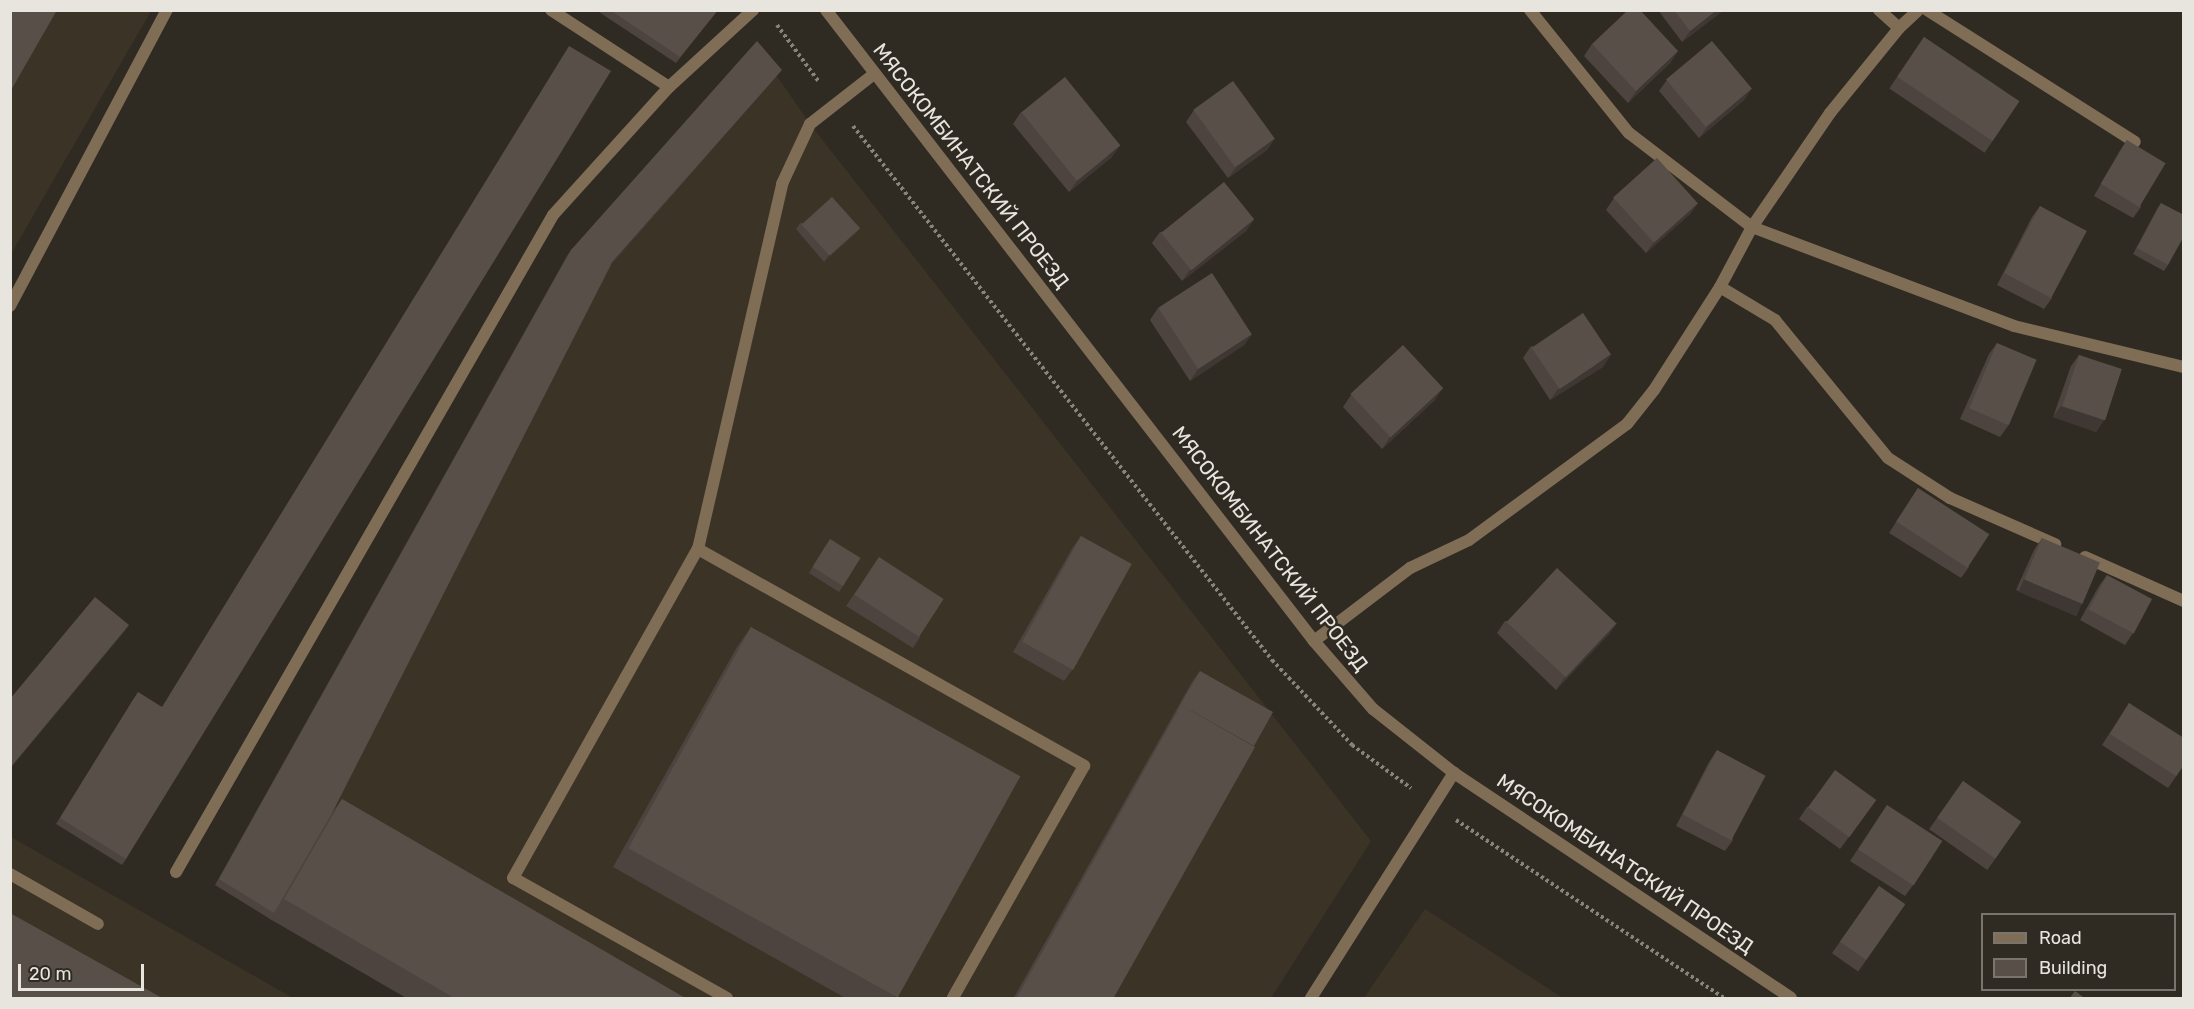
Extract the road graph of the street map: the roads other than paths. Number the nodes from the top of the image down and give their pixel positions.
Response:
1 (167, 10) edge
2 (551, 10) edge
3 (753, 10) edge
4 (826, 10) edge
5 (1530, 10) edge
6 (1879, 10) edge
7 (1918, 10) edge
8 (1927, 10) edge
9 (1899, 28) junction
10 (874, 74) junction
11 (669, 87) junction
12 (2135, 142) edge
13 (1752, 227) junction
14 (1720, 287) junction
15 (10, 306) edge
16 (2184, 367) edge
17 (698, 549) junction
18 (2184, 601) edge
19 (1314, 641) junction
20 (1454, 773) junction
21 (176, 872) dead end
22 (10, 874) edge
23 (98, 924) dead end
24 (1788, 998) edge
25 (727, 999) edge
26 (953, 999) edge
27 (1311, 999) edge

1 - 15 street
2 - 11 street
3 - 11 street
4 - 10 street, МЯСОКОМБИНАТСКИЙ ПРОЕЗД
5 - 13 street
6 - 9 street
7 - 9 street
8 - 12 street
9 - 13 street
10 - 17 street
10 - 19 street, МЯСОКОМБИНАТСКИЙ ПРОЕЗД
11 - 21 street
13 - 14 street
13 - 16 street
14 - 18 street
14 - 19 street
17 - 25 street
17 - 26 street
19 - 20 street, МЯСОКОМБИНАТСКИЙ ПРОЕЗД
20 - 24 street, МЯСОКОМБИНАТСКИЙ ПРОЕЗД
20 - 27 street
22 - 23 street

